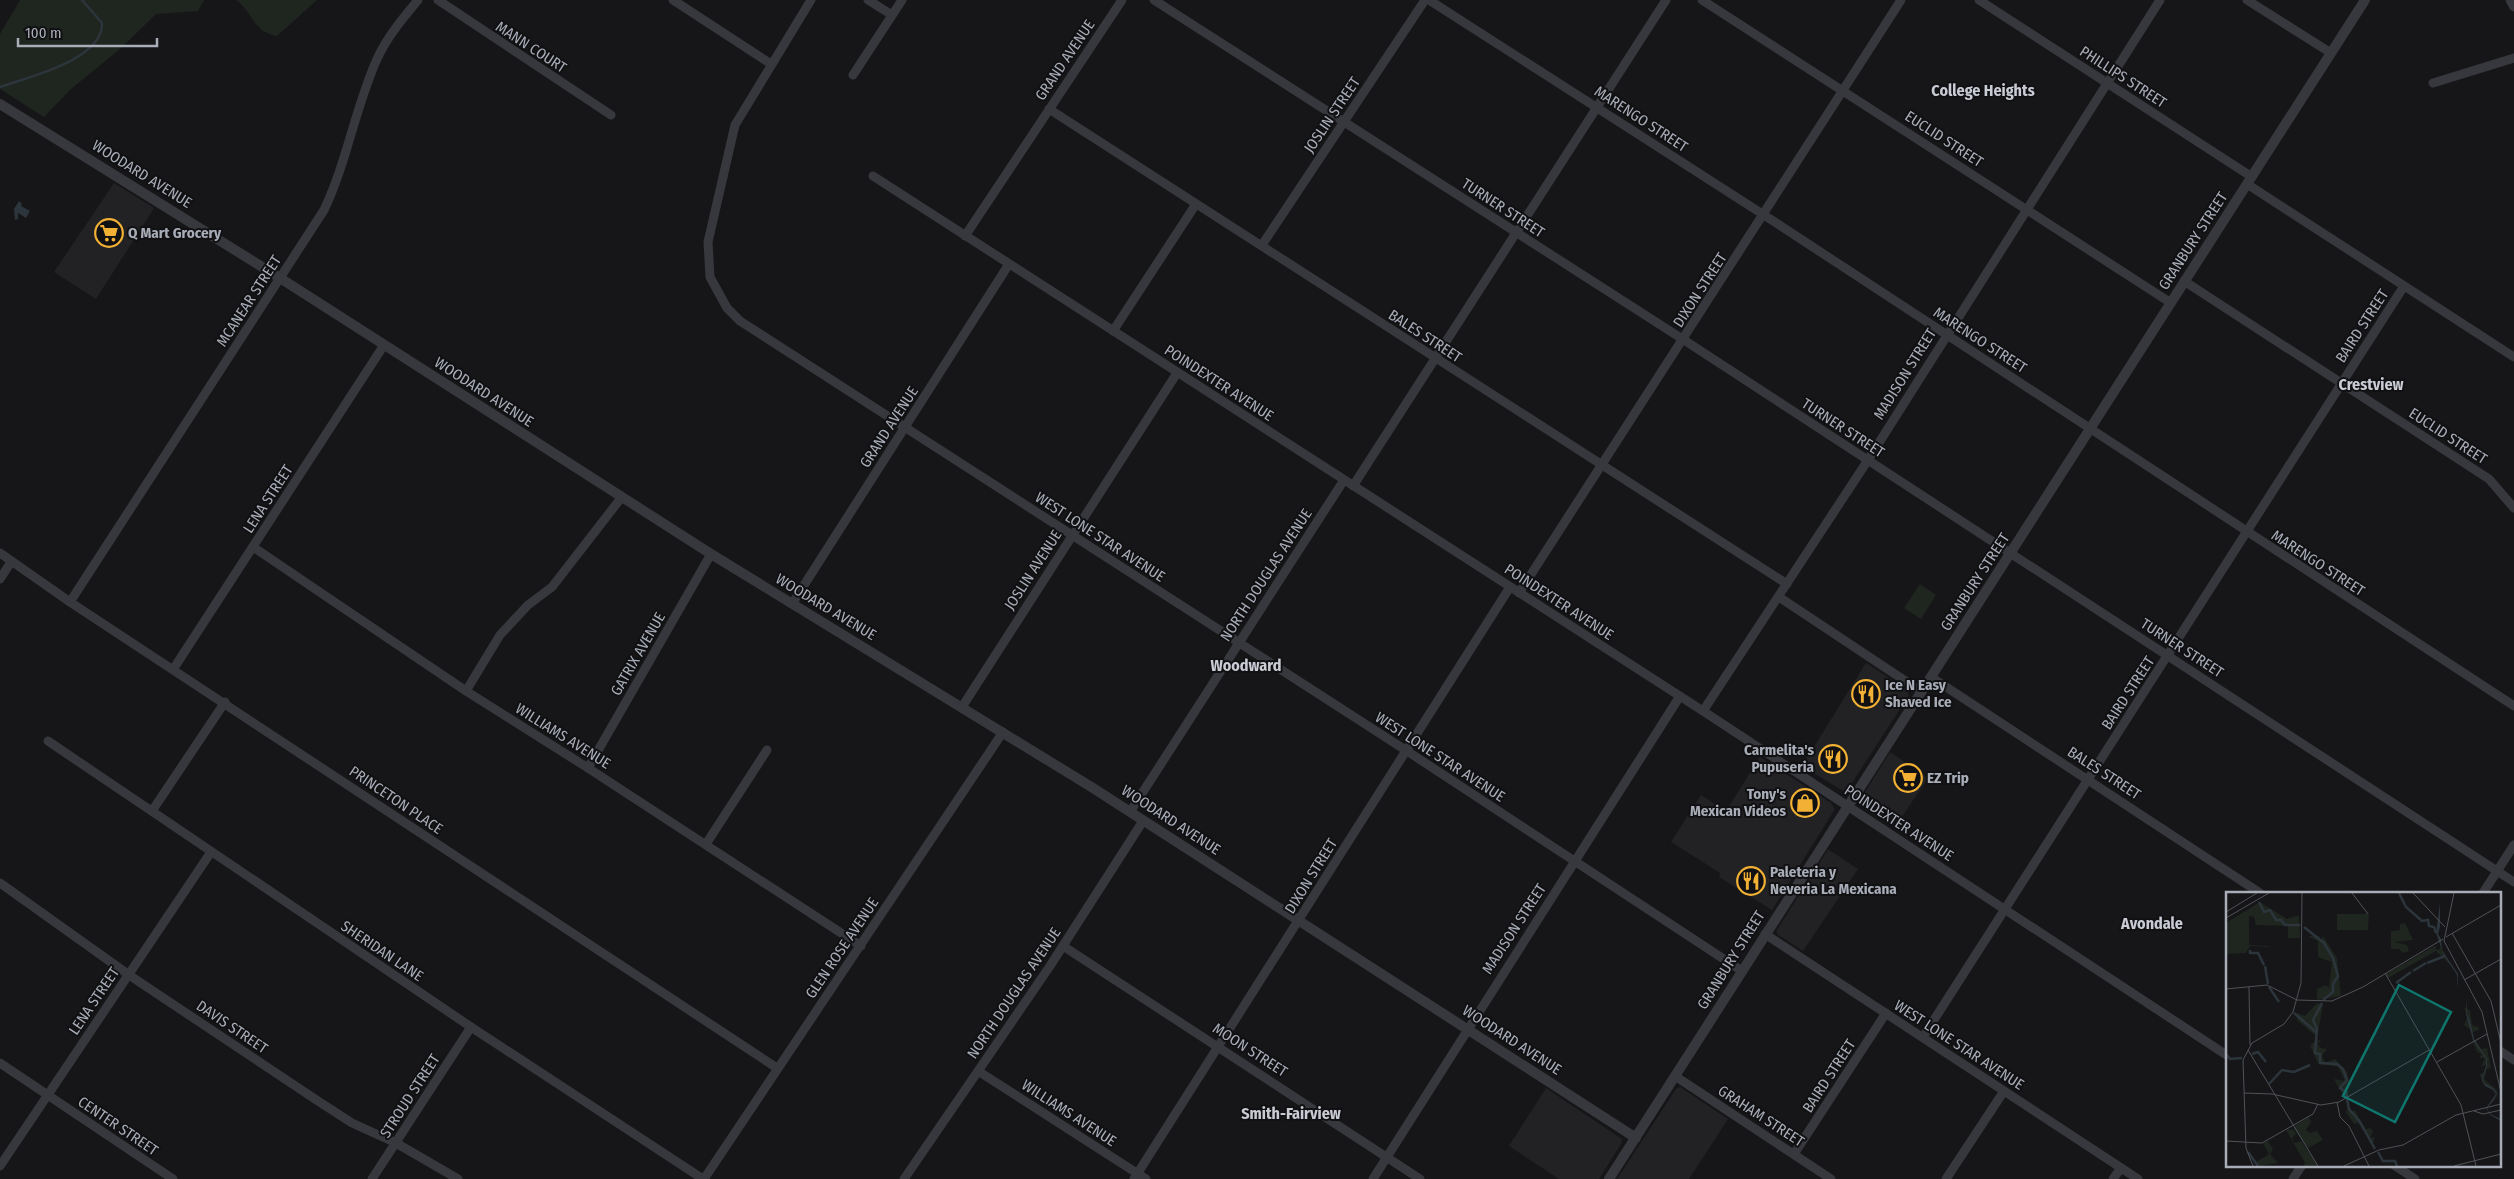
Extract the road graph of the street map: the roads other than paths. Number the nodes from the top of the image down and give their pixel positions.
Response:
1 (418, 0) edge
2 (438, 0) edge
3 (672, 0) edge
4 (811, 0) edge
5 (868, 0) edge
6 (902, 0) edge
7 (1122, 0) edge
8 (1154, 0) edge
9 (1425, 0) edge
10 (1429, 0) edge
11 (1666, 0) edge
12 (1702, 0) edge
13 (1901, 0) edge
14 (1979, 0) edge
15 (2160, 0) edge
16 (2248, 0) edge
17 (2365, 0) edge
18 (2510, 0) edge
19 (2514, 7) edge
20 (892, 15) junction
21 (2331, 53) junction
22 (2514, 58) edge
23 (771, 64) junction
24 (853, 74) dead end
25 (2433, 82) dead end
26 (2107, 84) junction
27 (1844, 91) junction
28 (0, 104) edge
29 (1597, 108) junction
30 (1049, 109) junction
31 (611, 115) dead end
32 (1344, 122) junction
33 (873, 176) dead end
34 (2250, 181) junction
35 (1196, 204) junction
36 (2027, 209) junction
37 (1764, 215) junction
38 (1517, 234) junction
39 (965, 236) junction
40 (1262, 245) junction
41 (1009, 264) junction
42 (280, 278) junction
43 (2184, 281) junction
44 (2404, 286) junction
45 (2171, 303) junction
46 (1112, 331) junction
47 (1946, 335) junction
48 (1684, 340) junction
49 (384, 345) junction
50 (2514, 357) edge
51 (1435, 359) junction
52 (1177, 373) junction
53 (2342, 384) junction
54 (904, 428) junction
55 (2090, 429) junction
56 (1868, 460) junction
57 (1604, 464) junction
58 (1344, 480) junction
59 (1353, 486) junction
60 (621, 498) junction
61 (2514, 508) edge
62 (2247, 533) junction
63 (1072, 535) junction
64 (253, 547) junction
65 (2011, 552) junction
66 (0, 553) edge
67 (711, 554) junction
68 (11, 562) junction
69 (0, 579) edge
70 (1787, 584) junction
71 (1510, 587) junction
72 (1520, 593) junction
73 (1779, 597) junction
74 (70, 602) junction
75 (792, 604) junction
76 (1239, 643) junction
77 (2168, 656) junction
78 (174, 668) junction
79 (1931, 677) junction
80 (466, 691) junction
81 (1922, 692) junction
82 (1680, 696) junction
83 (225, 702) junction
84 (2514, 706) edge
85 (962, 707) junction
86 (1704, 711) junction
87 (1003, 732) junction
88 (48, 741) dead end
89 (767, 750) dead end
90 (1407, 751) junction
91 (588, 768) junction
92 (2089, 780) junction
93 (1847, 806) junction
94 (152, 811) junction
95 (1130, 812) junction
96 (1143, 820) junction
97 (706, 844) junction
98 (2514, 845) edge
99 (211, 852) junction
100 (1574, 861) junction
101 (2497, 871) junction
102 (2514, 882) edge
103 (0, 883) edge
104 (2258, 892) edge
105 (2484, 892) edge
106 (2005, 910) junction
107 (1299, 921) junction
108 (1765, 934) junction
109 (861, 946) junction
110 (1062, 946) junction
111 (1742, 971) junction
112 (129, 975) junction
113 (1886, 1014) junction
114 (471, 1027) junction
115 (1467, 1029) junction
116 (1923, 1037) junction
117 (1218, 1046) junction
118 (2502, 1052) edge
119 (2226, 1055) edge
120 (2514, 1060) edge
121 (0, 1063) edge
122 (777, 1068) junction
123 (978, 1071) junction
124 (1675, 1076) junction
125 (2004, 1091) junction
126 (48, 1095) junction
127 (1636, 1138) junction
128 (396, 1143) junction
129 (1794, 1154) junction
130 (1388, 1158) junction
131 (0, 1166) edge
132 (2301, 1166) edge
133 (2396, 1166) edge
134 (2121, 1168) junction
135 (1135, 1176) edge
136 (173, 1179) edge
137 (372, 1179) edge
138 (458, 1179) edge
139 (704, 1179) edge
140 (904, 1179) edge
141 (1146, 1179) edge
142 (1374, 1179) edge
143 (1420, 1179) edge
144 (1609, 1179) edge
145 (1831, 1179) edge
146 (1946, 1179) edge
147 (2113, 1179) edge
148 (2138, 1179) edge
149 (2294, 1179) edge
150 (2415, 1179) edge

1 - 42 street, MCANEAR STREET
2 - 31 street, MANN COURT
3 - 23 street
4 - 23 street, WEST LONE STAR AVENUE
5 - 20 street
6 - 20 street
7 - 30 street, GRAND AVENUE
8 - 32 street, TURNER STREET
9 - 32 street, JOSLIN STREET
10 - 29 street, MARENGO STREET
11 - 29 street
12 - 27 street, EUCLID STREET
13 - 27 street, DIXON STREET
14 - 26 street, PHILLIPS STREET
15 - 26 street, MADISON STREET
16 - 21 street
17 - 21 street, GRANBURY STREET
18 - 19 street
20 - 24 street
21 - 34 street, GRANBURY STREET
22 - 25 street
23 - 54 street, WEST LONE STAR AVENUE
26 - 34 street, PHILLIPS STREET
26 - 36 street, MADISON STREET
27 - 36 street, EUCLID STREET
27 - 37 street, DIXON STREET
28 - 42 street, WOODARD AVENUE
29 - 37 street, MARENGO STREET
29 - 38 street
30 - 35 street, BALES STREET
30 - 39 street, GRAND AVENUE
32 - 38 street, TURNER STREET
32 - 40 street, JOSLIN STREET
33 - 39 street, POINDEXTER AVENUE
34 - 43 street, GRANBURY STREET
34 - 44 street, PHILLIPS STREET
35 - 40 street, BALES STREET
35 - 46 street
36 - 45 street, EUCLID STREET
36 - 47 street, MADISON STREET
37 - 47 street, MARENGO STREET
37 - 48 street, DIXON STREET
38 - 48 street, TURNER STREET
38 - 51 street
39 - 41 street, POINDEXTER AVENUE
40 - 51 street, BALES STREET
41 - 46 street, POINDEXTER AVENUE
41 - 54 street, GRAND AVENUE
42 - 49 street, WOODARD AVENUE
42 - 74 street, MCANEAR STREET
43 - 45 street, GRANBURY STREET
43 - 53 street, EUCLID STREET
44 - 50 street, PHILLIPS STREET
44 - 53 street, BAIRD STREET
45 - 55 street, GRANBURY STREET
46 - 52 street, POINDEXTER AVENUE
47 - 55 street, MARENGO STREET
47 - 56 street, MADISON STREET
48 - 56 street, TURNER STREET
48 - 57 street, DIXON STREET
49 - 60 street, WOODARD AVENUE
49 - 64 street, LENA STREET
51 - 57 street, BALES STREET
51 - 59 street
52 - 58 street, POINDEXTER AVENUE
52 - 63 street, JOSLIN AVENUE
53 - 61 street, EUCLID STREET
53 - 62 street, BAIRD STREET
54 - 63 street, WEST LONE STAR AVENUE
54 - 75 street, GRAND AVENUE
55 - 62 street, MARENGO STREET
55 - 65 street, GRANBURY STREET
56 - 65 street, TURNER STREET
56 - 70 street, MADISON STREET
57 - 70 street, BALES STREET
57 - 72 street, DIXON STREET
58 - 59 street, POINDEXTER AVENUE
58 - 76 street, NORTH DOUGLAS AVENUE
59 - 71 street, POINDEXTER AVENUE
60 - 67 street, WOODARD AVENUE
60 - 80 street
62 - 77 street, BAIRD STREET
62 - 84 street, MARENGO STREET
63 - 76 street, WEST LONE STAR AVENUE
63 - 85 street, JOSLIN AVENUE
64 - 78 street, LENA STREET
64 - 80 street, WILLIAMS AVENUE
65 - 77 street, TURNER STREET
65 - 79 street, GRANBURY STREET
66 - 68 street, PRINCETON PLACE
67 - 75 street, WOODARD AVENUE
67 - 91 street, GATRIX AVENUE
68 - 69 street
68 - 74 street, PRINCETON PLACE
70 - 73 street, MADISON STREET
71 - 72 street, POINDEXTER AVENUE
71 - 90 street, DIXON STREET
72 - 82 street, POINDEXTER AVENUE
73 - 81 street
73 - 86 street, MADISON STREET
74 - 78 street, PRINCETON PLACE
75 - 85 street, WOODARD AVENUE
76 - 90 street, WEST LONE STAR AVENUE
76 - 95 street, NORTH DOUGLAS AVENUE
77 - 92 street, BAIRD STREET
77 - 101 street, TURNER STREET
78 - 83 street, PRINCETON PLACE
79 - 81 street, GRANBURY STREET
79 - 92 street, BALES STREET
80 - 91 street, WILLIAMS AVENUE
81 - 93 street, GRANBURY STREET
82 - 86 street, POINDEXTER AVENUE
82 - 100 street, MADISON STREET
83 - 94 street
83 - 122 street, PRINCETON PLACE
85 - 87 street, WOODARD AVENUE
86 - 93 street, POINDEXTER AVENUE
87 - 95 street, WOODARD AVENUE
87 - 109 street, GLEN ROSE AVENUE
88 - 94 street, SHERIDAN LANE
89 - 97 street
90 - 100 street, WEST LONE STAR AVENUE
90 - 107 street, DIXON STREET
91 - 97 street, WILLIAMS AVENUE
92 - 104 street, BALES STREET
92 - 106 street, BAIRD STREET
93 - 106 street, POINDEXTER AVENUE
93 - 108 street, GRANBURY STREET
94 - 99 street, SHERIDAN LANE
95 - 96 street, WOODARD AVENUE
96 - 107 street, WOODARD AVENUE
96 - 110 street, NORTH DOUGLAS AVENUE
97 - 109 street, WILLIAMS AVENUE
98 - 101 street
99 - 112 street, LENA STREET
99 - 114 street, SHERIDAN LANE
100 - 111 street, WEST LONE STAR AVENUE
100 - 115 street, MADISON STREET
101 - 102 street, TURNER STREET
101 - 105 street
103 - 112 street, DAVIS STREET
106 - 116 street, BAIRD STREET
106 - 119 street, POINDEXTER AVENUE
107 - 115 street, WOODARD AVENUE
107 - 117 street, DIXON STREET
108 - 111 street, GRANBURY STREET
108 - 113 street, WEST LONE STAR AVENUE
109 - 122 street, GLEN ROSE AVENUE
110 - 117 street, MOON STREET
110 - 123 street, NORTH DOUGLAS AVENUE
111 - 124 street, GRANBURY STREET
112 - 126 street, LENA STREET
112 - 128 street, DAVIS STREET
113 - 116 street, WEST LONE STAR AVENUE
113 - 129 street, BAIRD STREET
114 - 128 street, STROUD STREET
114 - 139 street, SHERIDAN LANE
115 - 127 street, WOODARD AVENUE
115 - 130 street, MADISON STREET
116 - 125 street, WEST LONE STAR AVENUE
117 - 130 street, MOON STREET
117 - 135 street, DIXON STREET
118 - 120 street
121 - 126 street, CENTER STREET
122 - 139 street, GLEN ROSE AVENUE
123 - 135 street, WILLIAMS AVENUE
123 - 140 street, NORTH DOUGLAS AVENUE
124 - 127 street, GRANBURY STREET
124 - 129 street, GRAHAM STREET
125 - 134 street, WEST LONE STAR AVENUE
125 - 146 street
126 - 131 street, LENA STREET
126 - 136 street, CENTER STREET
127 - 144 street, GRANBURY STREET
128 - 137 street, STROUD STREET
128 - 138 street, DAVIS STREET
129 - 145 street, GRAHAM STREET
130 - 142 street, MADISON STREET
130 - 143 street, MOON STREET
132 - 149 street
133 - 150 street
134 - 147 street
134 - 148 street, WEST LONE STAR AVENUE
135 - 141 street, WILLIAMS AVENUE

